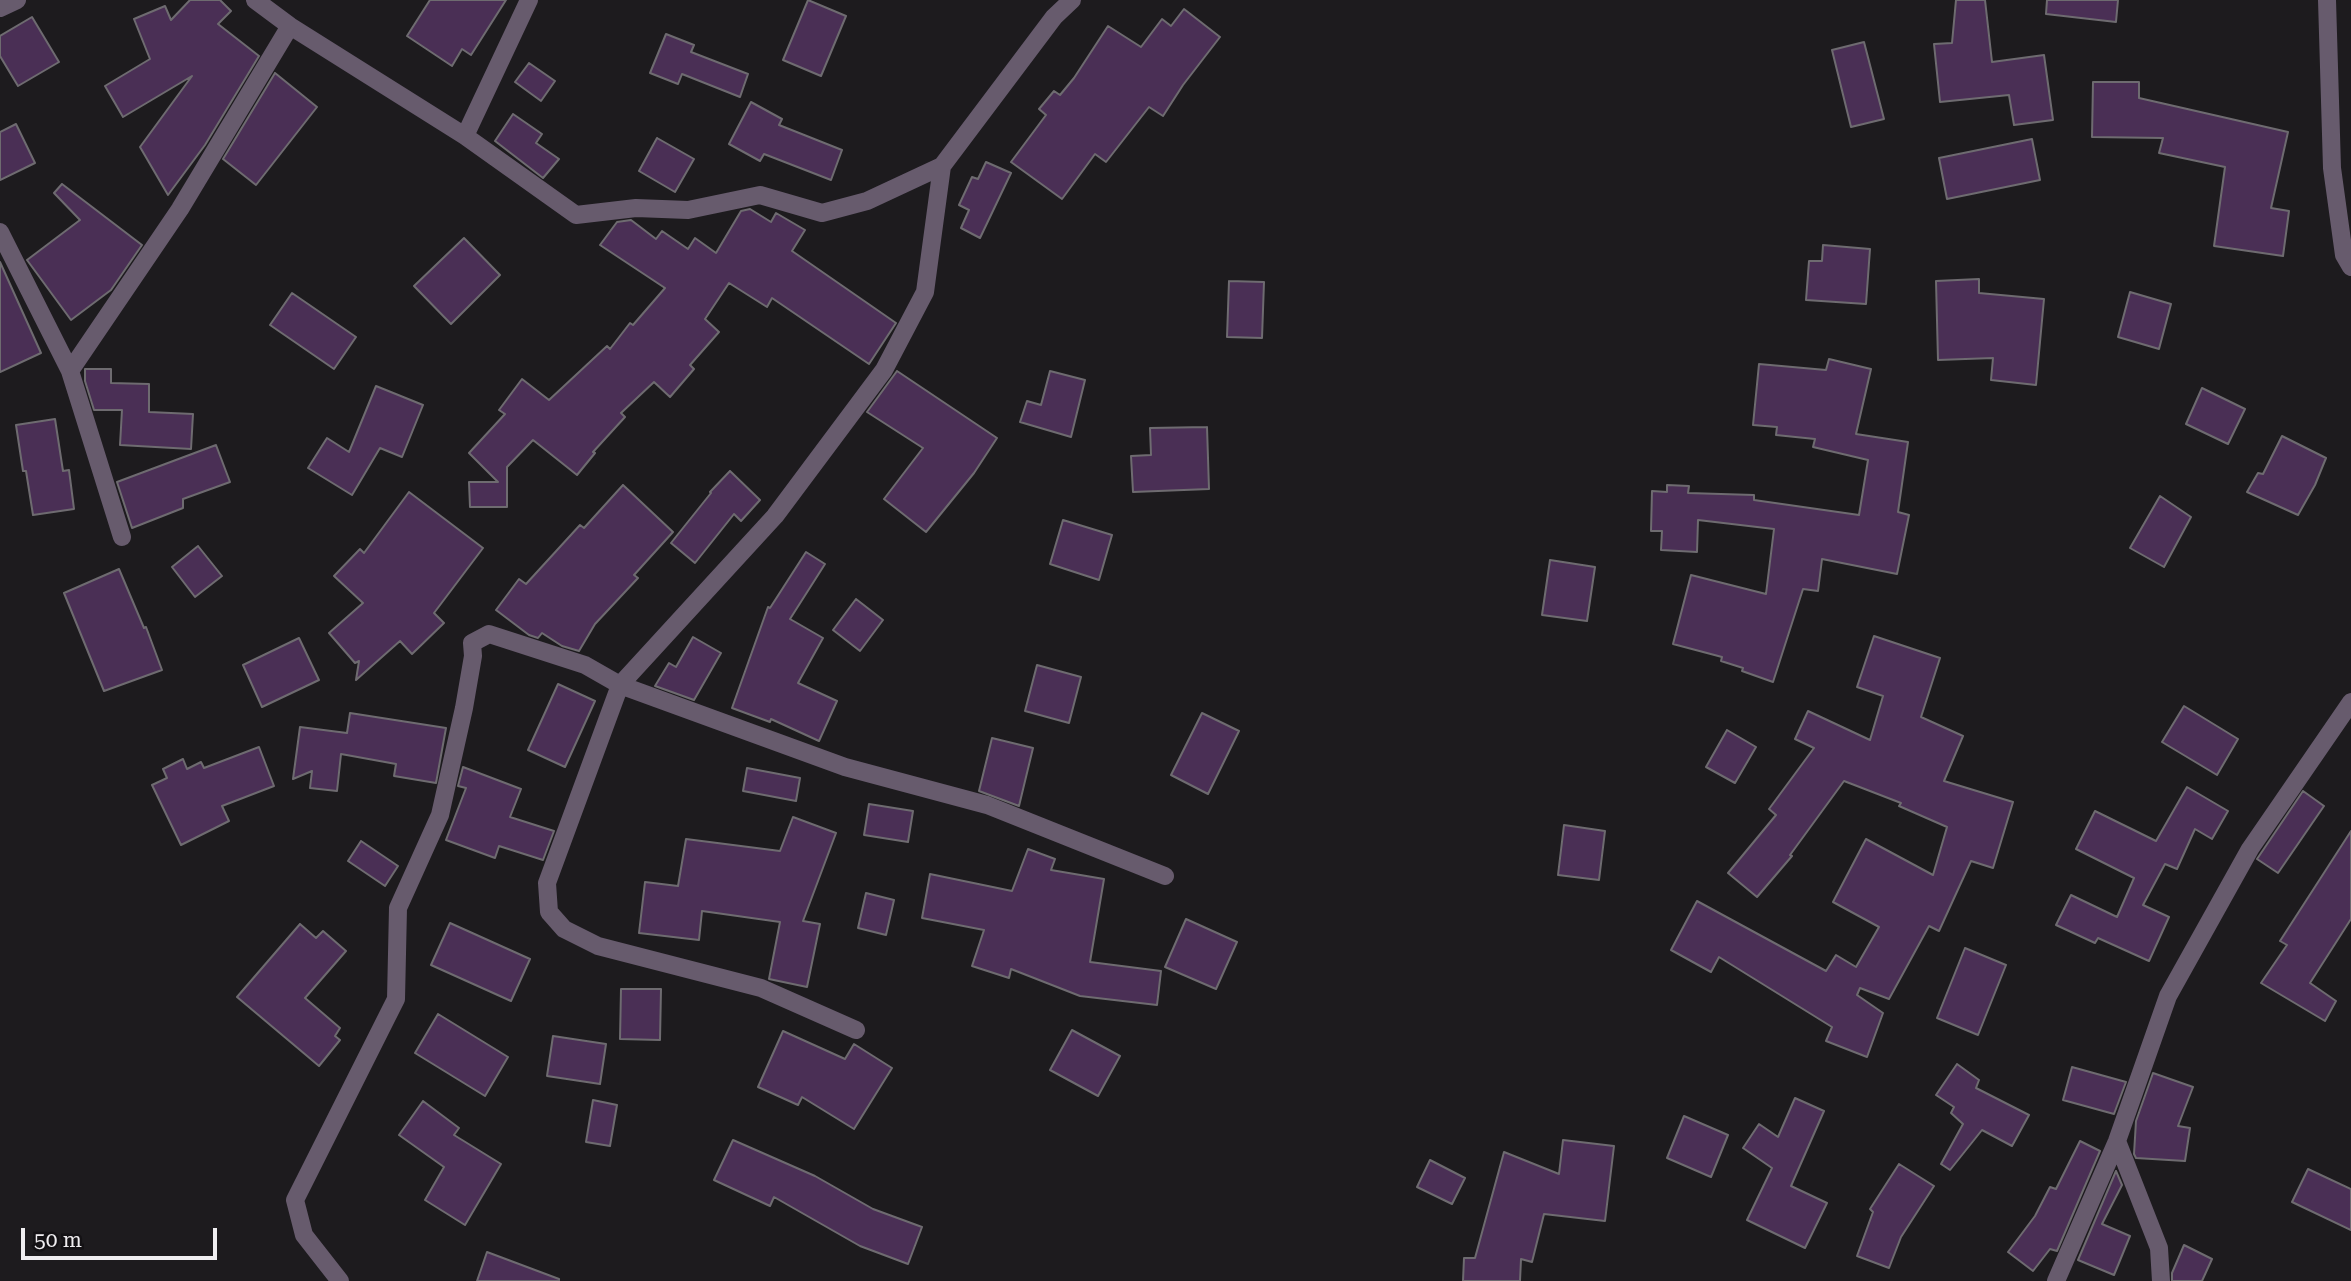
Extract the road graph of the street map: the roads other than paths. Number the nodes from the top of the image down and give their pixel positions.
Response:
1 (17, 0) edge
2 (255, 0) edge
3 (529, 0) edge
4 (1072, 0) edge
5 (2328, 0) edge
6 (0, 8) edge
7 (290, 26) junction
8 (465, 136) junction
9 (942, 166) junction
10 (0, 232) edge
11 (2351, 267) edge
12 (69, 371) junction
13 (122, 537) dead end
14 (620, 685) junction
15 (2351, 702) edge
16 (1165, 876) dead end
17 (856, 1030) dead end
18 (2117, 1141) junction
19 (340, 1281) edge
20 (2056, 1281) edge
21 (2161, 1281) edge

1 - 6 street
2 - 7 street
3 - 8 street
4 - 9 street
5 - 11 street
7 - 8 street
7 - 12 street
8 - 9 street
9 - 14 street
10 - 12 street
12 - 13 street
14 - 16 street
14 - 17 street
14 - 19 street
15 - 18 street
18 - 20 street
18 - 21 street

